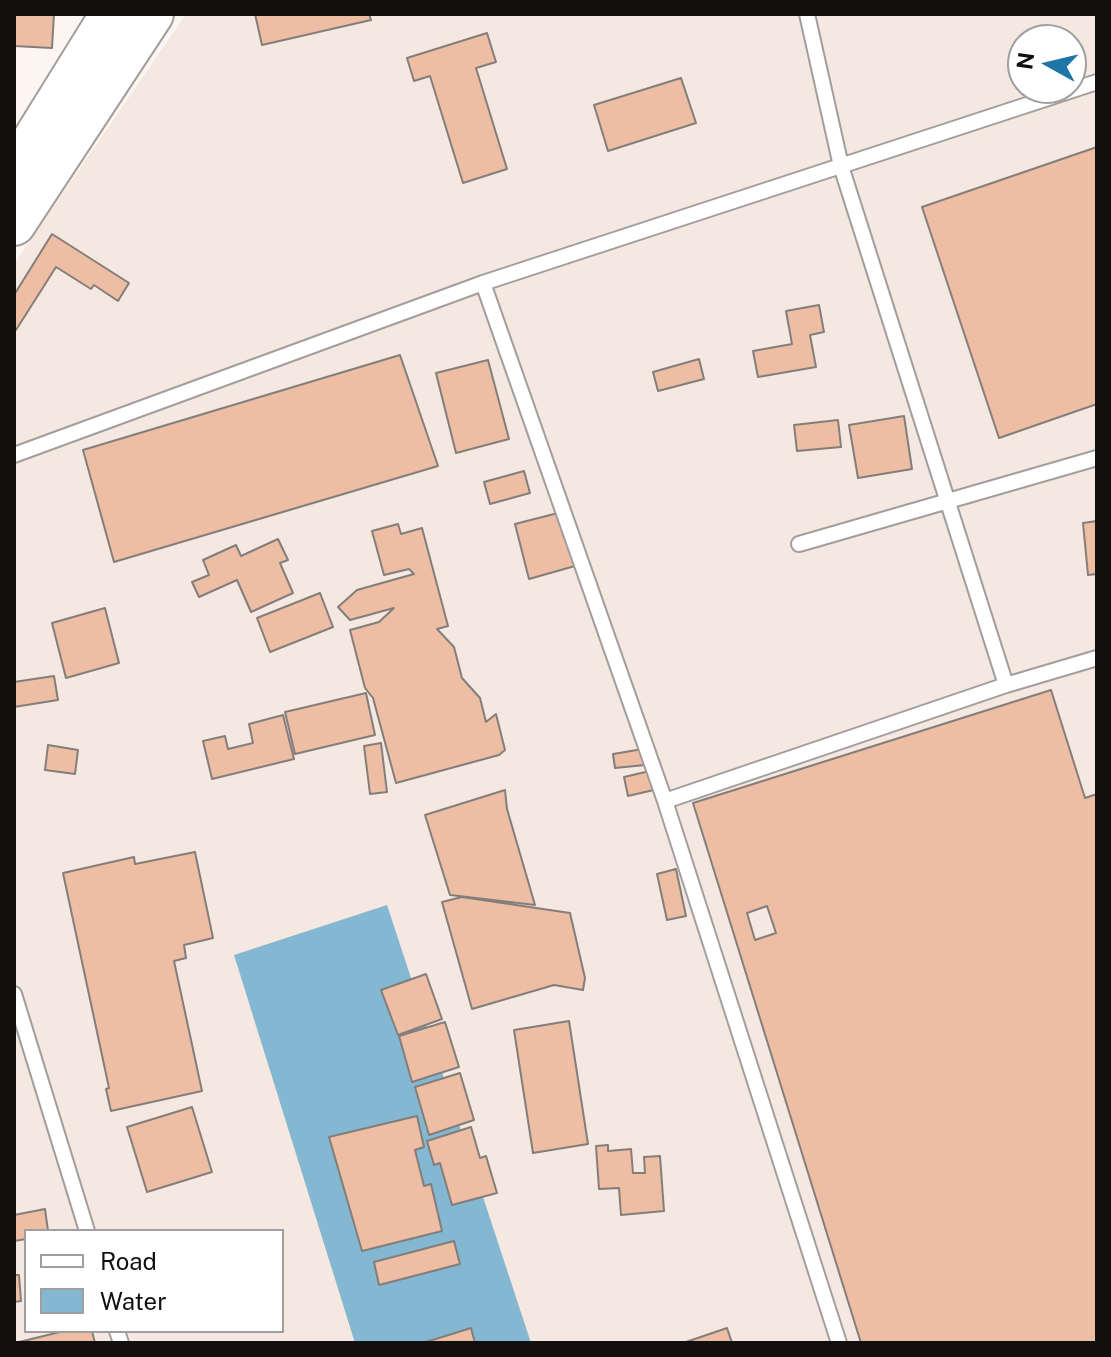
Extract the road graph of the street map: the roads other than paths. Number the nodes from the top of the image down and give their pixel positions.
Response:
1 (112, 14) edge
2 (152, 14) edge
3 (807, 14) edge
4 (1097, 82) edge
5 (841, 166) junction
6 (14, 172) edge
7 (14, 224) edge
8 (483, 283) junction
9 (14, 455) edge
10 (1097, 458) edge
11 (948, 501) junction
12 (799, 544) dead end
13 (1097, 658) edge
14 (1006, 685) junction
15 (665, 801) junction
16 (14, 994) edge
17 (86, 1229) edge
18 (839, 1343) edge

1 - 6 main road
2 - 7 main road
3 - 5 lane
4 - 5 lane
5 - 8 lane
5 - 11 lane
8 - 9 lane
8 - 15 lane
10 - 11 lane
11 - 12 lane
11 - 14 lane
13 - 14 lane
14 - 15 lane
15 - 18 lane
16 - 17 lane

